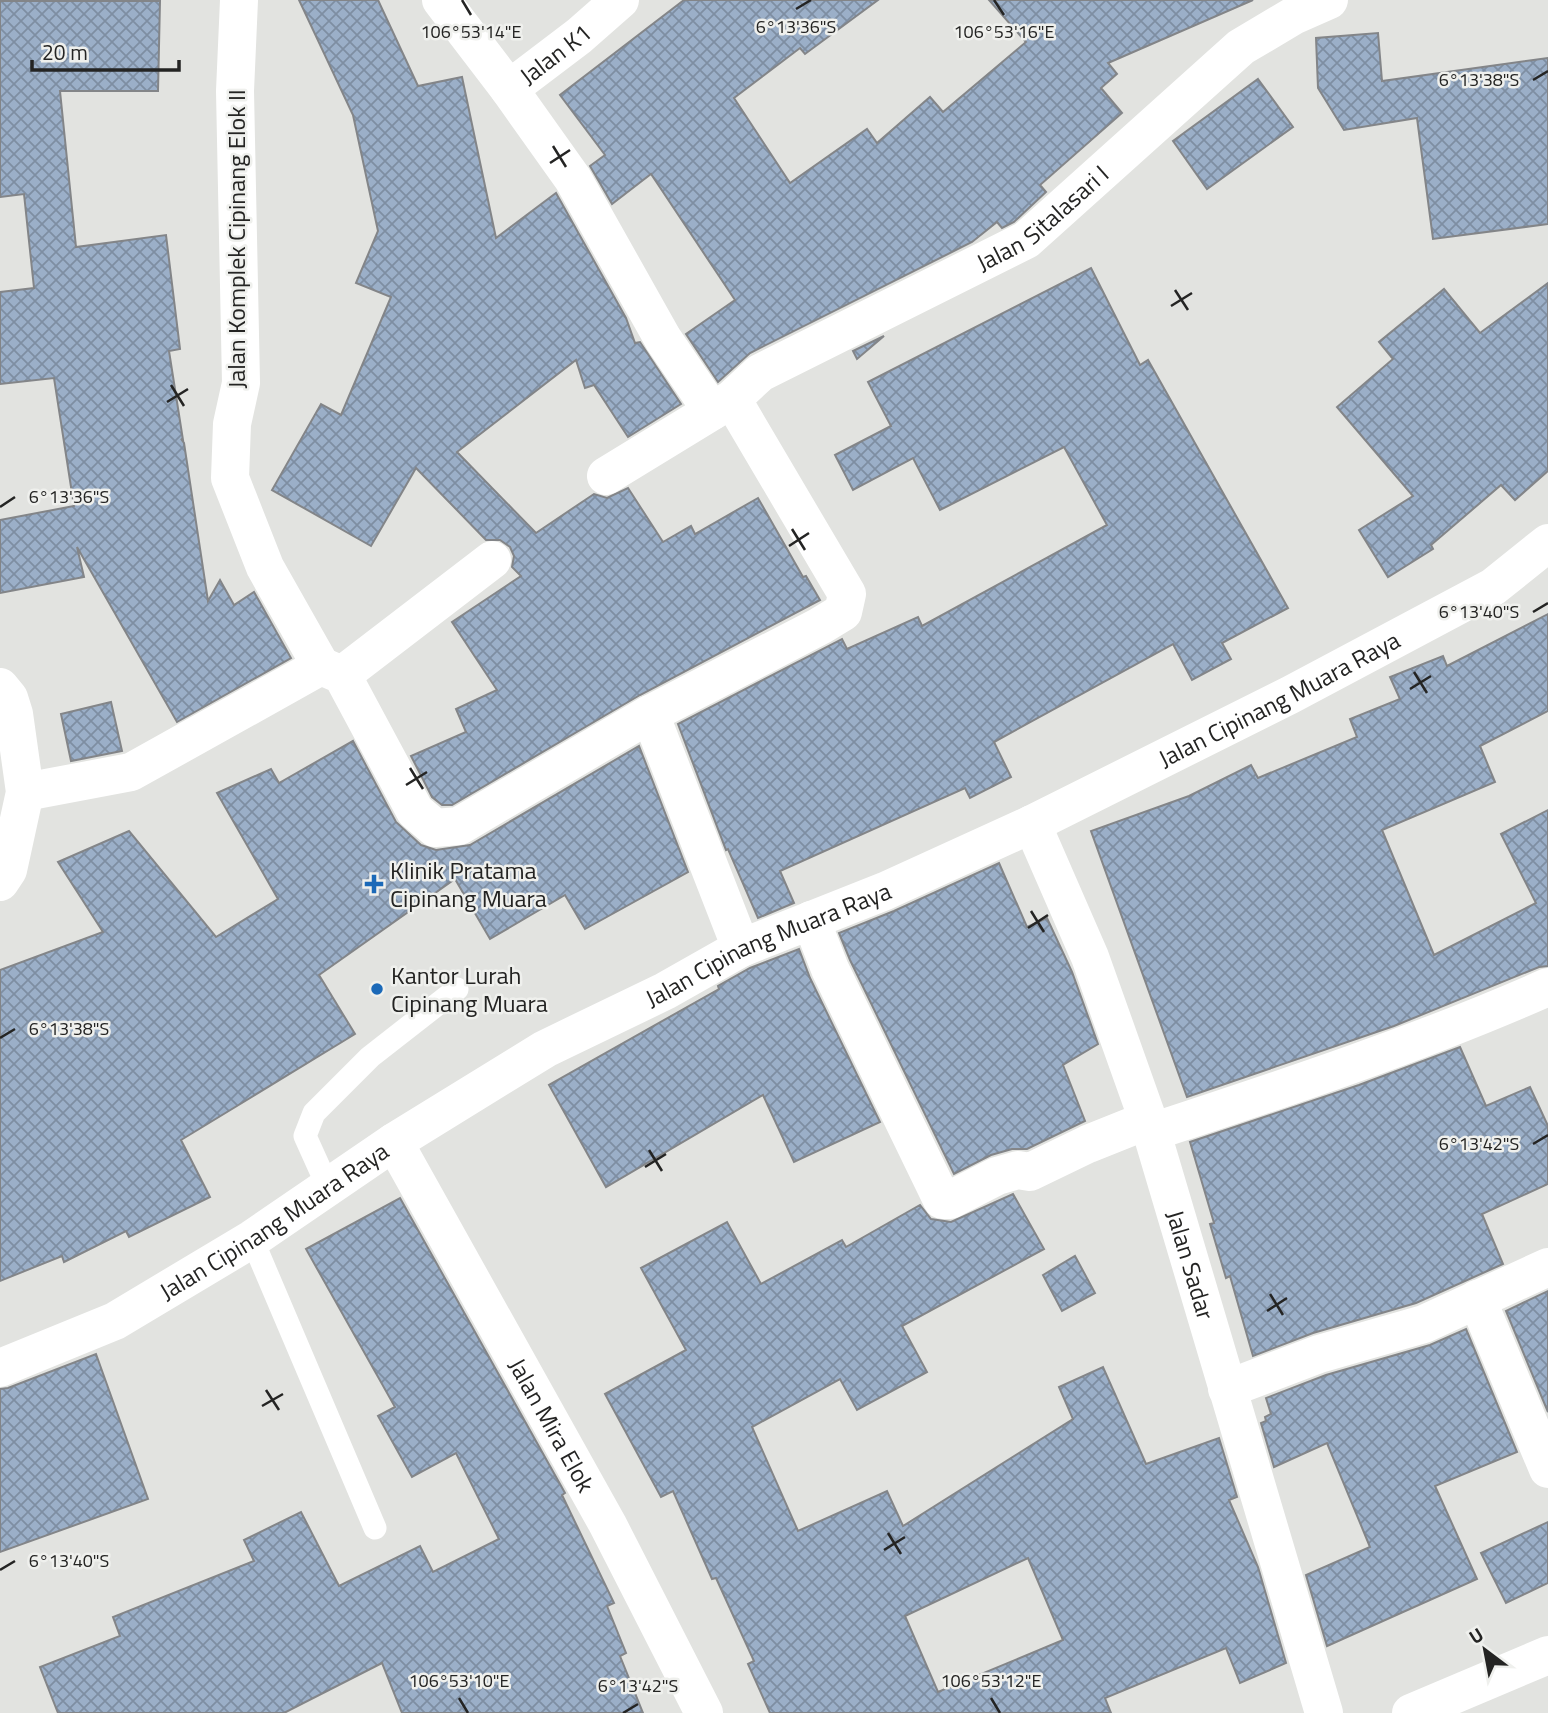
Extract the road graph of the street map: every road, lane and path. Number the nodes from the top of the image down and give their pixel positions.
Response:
1 (239, 0) edge
2 (441, 0) edge
3 (620, 0) edge
4 (1329, 0) edge
5 (509, 89) junction
6 (722, 405) junction
7 (606, 476) dead end
8 (1548, 543) edge
9 (492, 560) dead end
10 (331, 671) junction
11 (0, 687) edge
12 (650, 714) junction
13 (25, 792) junction
14 (1032, 824) junction
15 (0, 882) edge
16 (811, 920) junction
17 (741, 948) junction
18 (1548, 987) edge
19 (457, 989) dead end
20 (1150, 1126) junction
21 (394, 1142) junction
22 (328, 1187) junction
23 (252, 1239) junction
24 (1548, 1267) edge
25 (1477, 1300) junction
26 (0, 1368) edge
27 (1227, 1389) junction
28 (1548, 1469) edge
29 (375, 1528) dead end
30 (1548, 1655) edge
31 (703, 1713) edge
32 (1324, 1713) edge
33 (1410, 1713) edge

1 - 10 street, Jalan Komplek Cipinang Elok II
2 - 5 street, Jalan K1
3 - 5 street, Jalan K1
4 - 6 street, Jalan Sitalasari I
5 - 6 street, Jalan Komplek Cipinang Elok II
6 - 7 street, Jalan Sitalasari I
6 - 12 street, Jalan Komplek Cipinang Elok II
8 - 14 street, Jalan Cipinang Muara Raya
9 - 10 street
10 - 12 street, Jalan Komplek Cipinang Elok II
10 - 13 street
11 - 13 street
12 - 17 street
13 - 15 street
14 - 16 street, Jalan Cipinang Muara Raya
14 - 20 street, Jalan Sadar
16 - 17 street, Jalan Cipinang Muara Raya
16 - 20 street
17 - 21 street, Jalan Cipinang Muara Raya
18 - 20 street
19 - 22 lane
20 - 27 street, Jalan Sadar
21 - 22 street, Jalan Cipinang Muara Raya
21 - 31 street, Jalan Mira Elok
22 - 23 street, Jalan Cipinang Muara Raya
23 - 26 street, Jalan Cipinang Muara Raya
23 - 29 lane
24 - 25 street
25 - 27 street
25 - 28 street
27 - 32 street, Jalan Sadar
30 - 33 street

